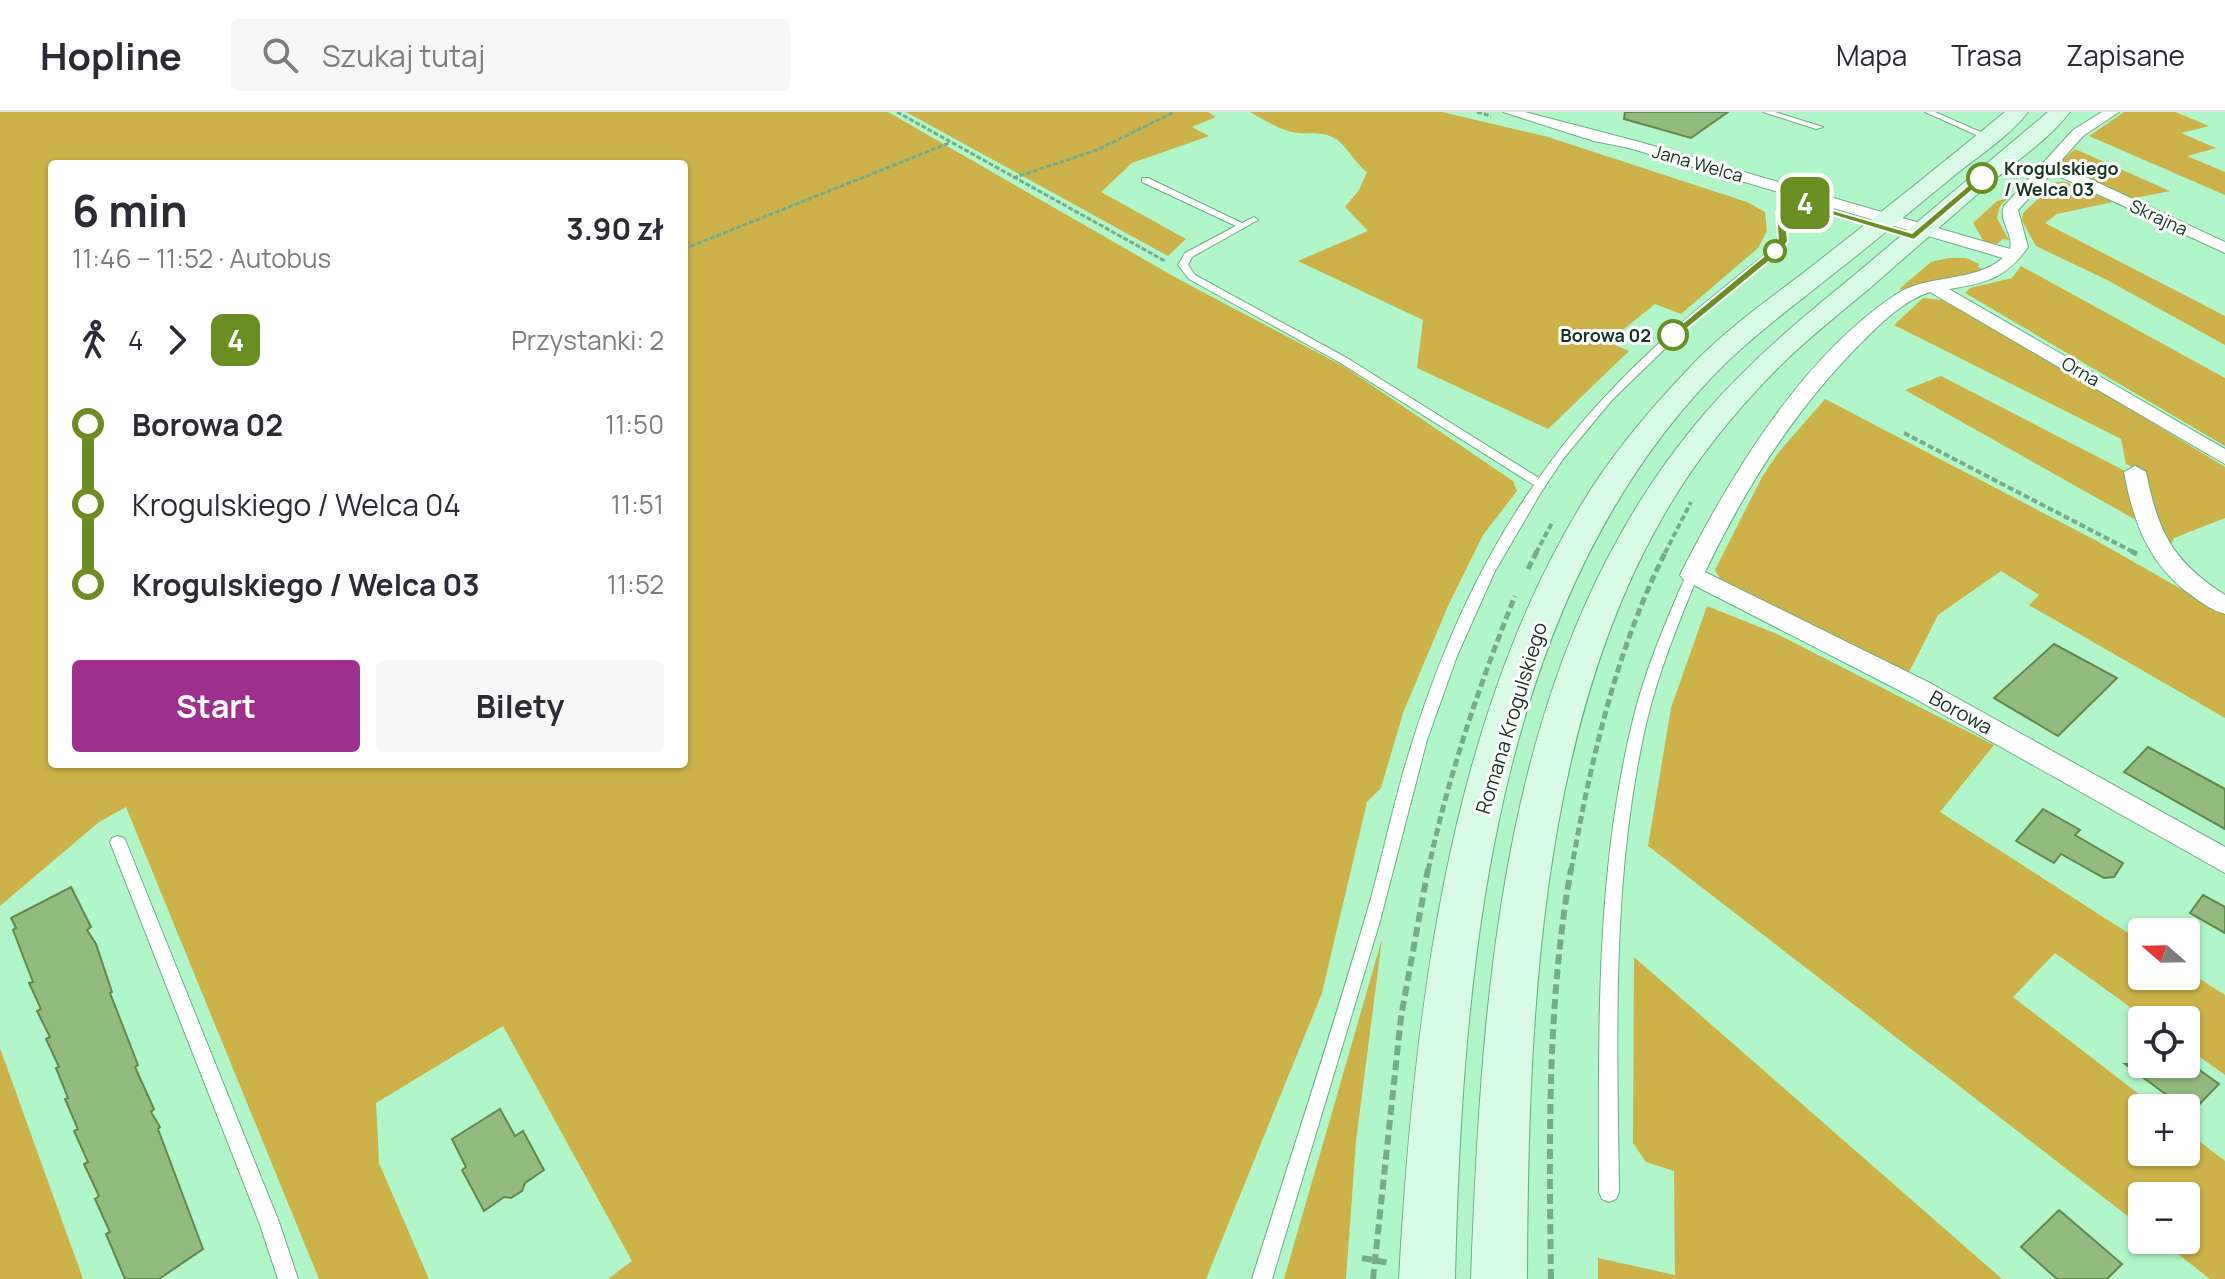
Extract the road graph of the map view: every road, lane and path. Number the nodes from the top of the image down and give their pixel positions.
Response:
1 (897, 112) edge
2 (1174, 112) edge
3 (1512, 112) edge
4 (1767, 112) edge
5 (1929, 112) edge
6 (2018, 112) edge
7 (2060, 112) edge
8 (2112, 112) edge
9 (1819, 127) dead end
10 (1988, 137) junction
11 (950, 143) junction
12 (2049, 166) junction
13 (1012, 178) junction
14 (1145, 180) dead end
15 (1799, 197) junction
16 (1254, 220) dead end
17 (1242, 226) junction
18 (1901, 228) junction
19 (688, 247) edge
20 (2225, 248) edge
21 (2012, 260) junction
22 (1183, 265) junction
23 (1935, 288) junction
24 (1904, 433) dead end
25 (2225, 458) edge
26 (2135, 472) dead end
27 (1541, 484) junction
28 (2171, 568) junction
29 (1692, 575) junction
30 (2225, 606) edge
31 (118, 842) dead end
32 (2225, 861) edge
33 (1609, 1192) dead end
34 (288, 1279) edge
35 (1262, 1279) edge
36 (1427, 1279) edge
37 (1499, 1279) edge

1 - 11 path
2 - 13 path
3 - 15 street, Jana Welca
4 - 9 lane
5 - 10 lane
6 - 10 main road, Romana Krogulskiego
7 - 18 main road, Romana Krogulskiego
8 - 12 street
10 - 18 main road, Romana Krogulskiego
11 - 13 path
11 - 19 path
12 - 20 street, Skrajna
12 - 21 street
13 - 22 path
14 - 17 lane
15 - 18 street, Jana Welca
15 - 27 lane
16 - 17 lane
17 - 22 lane
18 - 21 street, Jana Welca
18 - 36 main road, Romana Krogulskiego
18 - 37 main road, Romana Krogulskiego
21 - 23 street
22 - 27 lane
23 - 25 street, Orna
23 - 29 street
24 - 28 path
26 - 28 street
27 - 35 lane
28 - 30 street
29 - 32 street, Borowa
29 - 33 lane
31 - 34 lane

